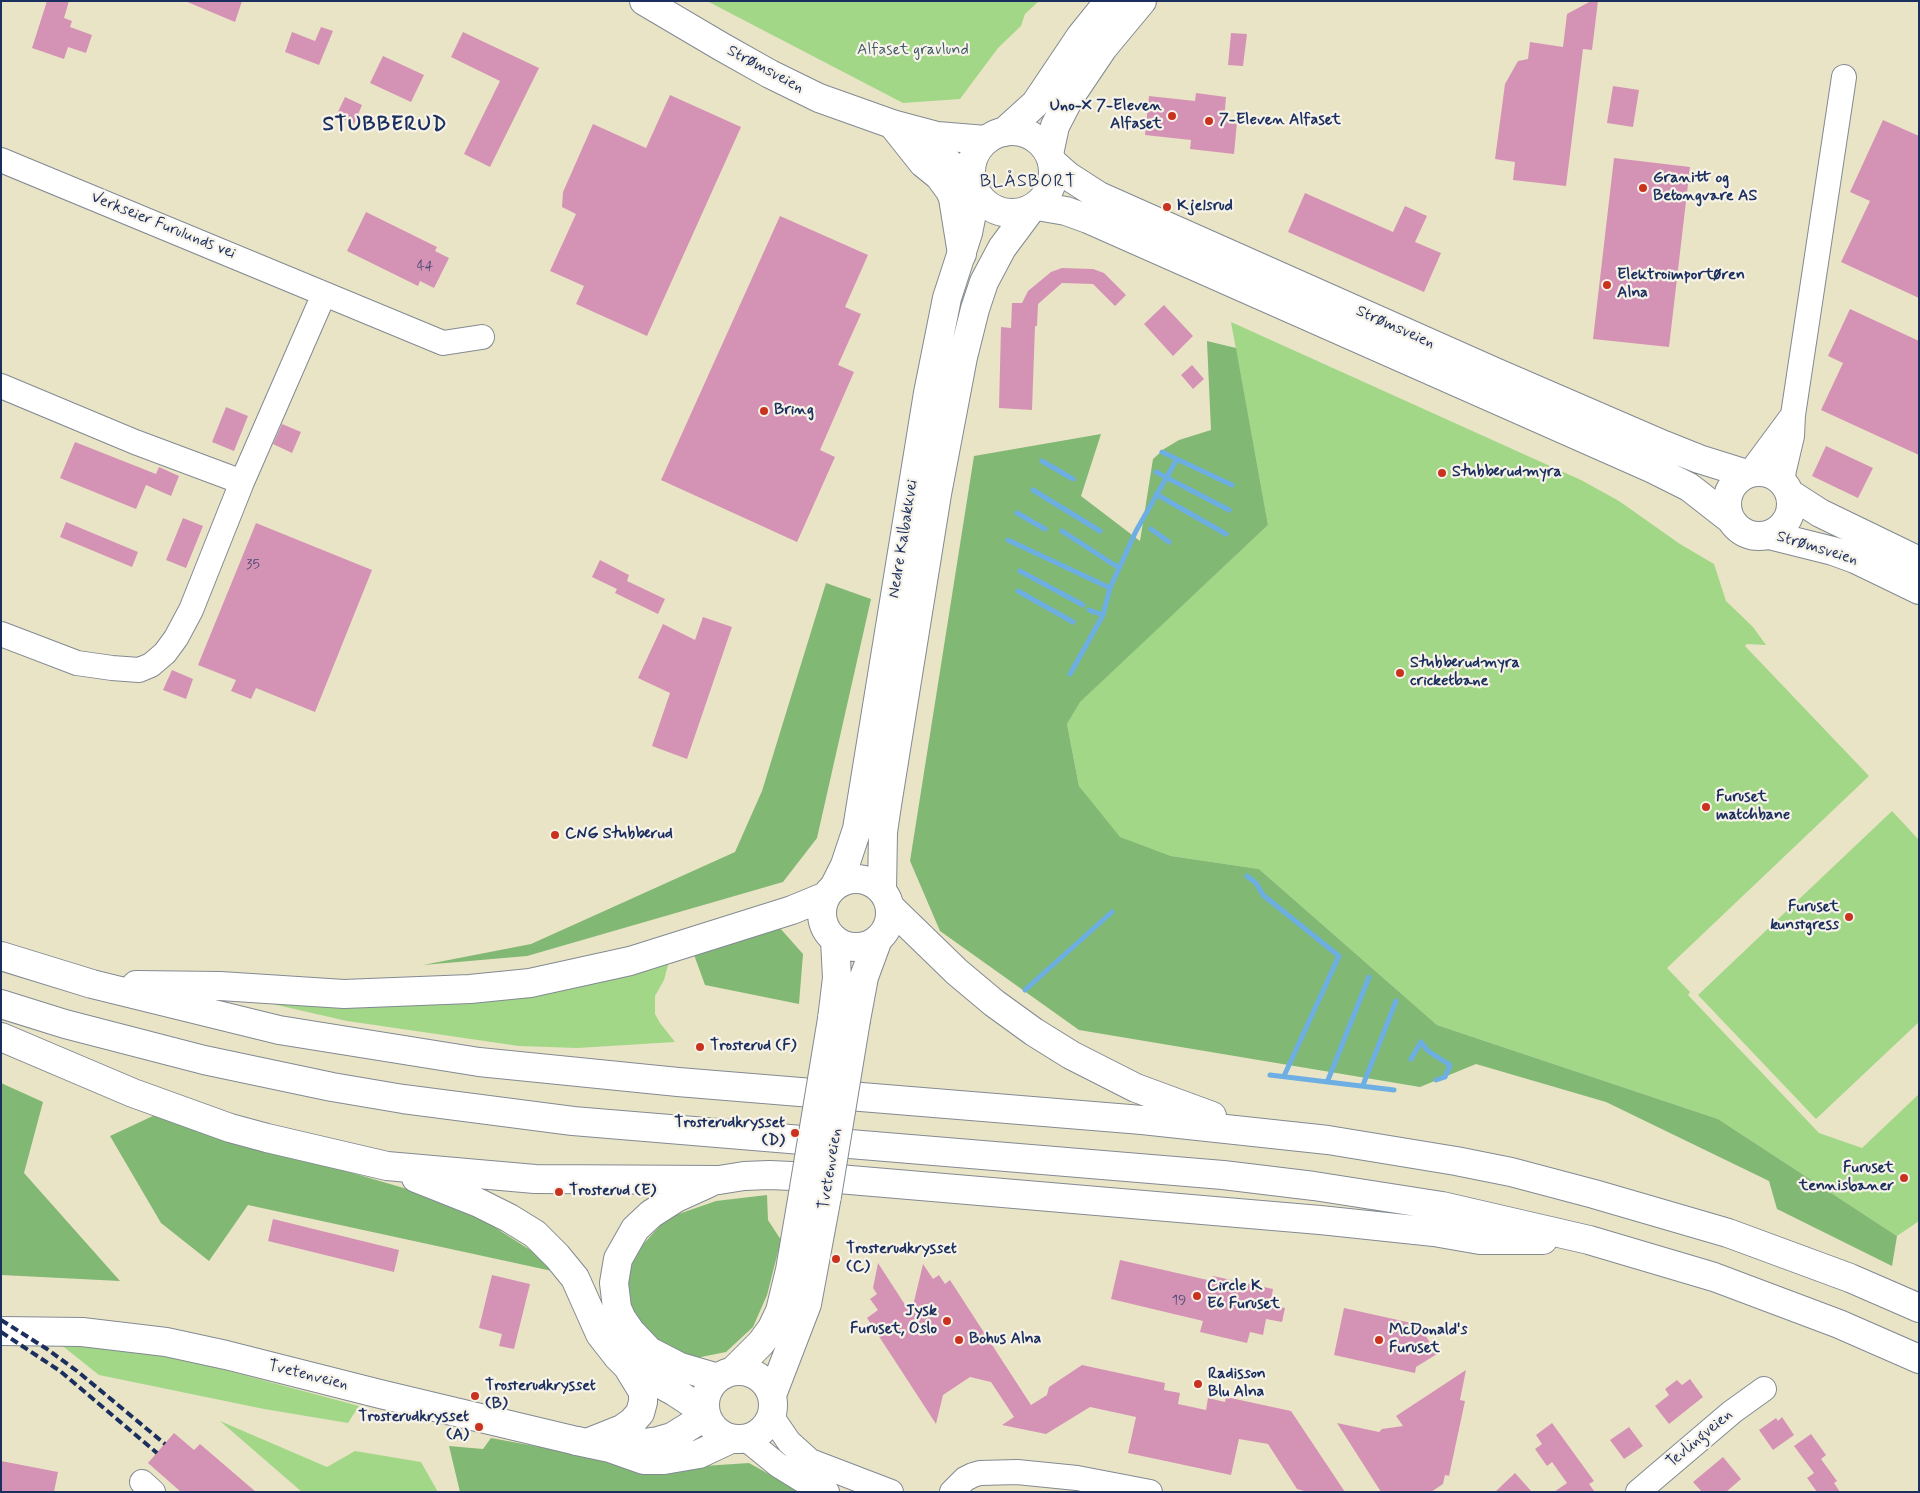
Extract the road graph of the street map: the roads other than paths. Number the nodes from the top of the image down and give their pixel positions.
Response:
1 (644, 1) edge
2 (1109, 1) edge
3 (1142, 1) edge
4 (1844, 77) dead end
5 (892, 124) junction
6 (995, 136) junction
7 (1051, 158) junction
8 (1, 160) edge
9 (975, 188) junction
10 (1034, 208) junction
11 (962, 254) junction
12 (324, 294) junction
13 (482, 337) dead end
14 (1, 386) edge
15 (1793, 415) junction
16 (1749, 474) junction
17 (242, 482) junction
18 (1786, 488) junction
19 (1730, 519) junction
20 (1769, 535) junction
21 (1919, 561) edge
22 (1919, 590) edge
23 (1, 634) edge
24 (830, 890) junction
25 (886, 899) junction
26 (878, 939) junction
27 (835, 940) junction
28 (1, 956) edge
29 (92, 984) junction
30 (1, 1004) edge
31 (844, 1020) junction
32 (1, 1037) edge
33 (1255, 1132) junction
34 (387, 1166) junction
35 (718, 1180) junction
36 (815, 1195) junction
37 (1589, 1240) junction
38 (1919, 1308) edge
39 (1, 1331) edge
40 (634, 1359) junction
41 (1919, 1359) edge
42 (726, 1375) junction
43 (1764, 1388) dead end
44 (772, 1406) junction
45 (706, 1414) junction
46 (739, 1439) junction
47 (591, 1444) junction
48 (827, 1492) edge
49 (891, 1492) edge
50 (952, 1492) edge
51 (1150, 1492) edge
52 (1638, 1492) edge

1 - 5 main road, Strømsveien
2 - 6 main road
3 - 7 main road
4 - 15 street
5 - 6 main road, Strømsveien
5 - 9 main road, Strømsveien
5 - 11 main road
6 - 7 main road
6 - 9 main road
7 - 10 main road
7 - 16 main road, Strømsveien
8 - 12 street, Verkseier Furulunds vei
9 - 10 main road
9 - 11 main road, Nedre Kalbakkvei
10 - 19 main road, Strømsveien
10 - 25 main road, Nedre Kalbakkvei
11 - 24 main road, Nedre Kalbakkvei
12 - 13 street, Verkseier Furulunds vei
12 - 17 street
14 - 17 street
15 - 16 street
15 - 18 street
16 - 18 main road
16 - 19 main road
17 - 23 street
18 - 20 main road
18 - 21 main road, Strømsveien
19 - 20 main road
20 - 22 main road, Strømsveien
24 - 25 main road
24 - 27 main road
24 - 29 main road
25 - 26 main road
25 - 33 main road
26 - 27 main road
26 - 31 main road, Tvetenveien
27 - 31 main road, Tvetenveien
28 - 29 main road
29 - 33 main road
30 - 37 main road
31 - 36 main road, Tvetenveien, bridge
32 - 34 main road
33 - 38 main road
34 - 35 main road
34 - 40 main road
35 - 37 main road
35 - 40 main road
36 - 42 main road, Tvetenveien
36 - 44 main road, Tvetenveien
37 - 41 main road
39 - 47 main road, Tvetenveien
40 - 42 main road
40 - 45 main road
40 - 47 main road
42 - 44 main road
42 - 45 main road, Tvetenveien
43 - 52 street, Tevlingveien
44 - 46 main road, Tvetenveien
44 - 49 street
45 - 46 main road
45 - 47 main road, Tvetenveien
46 - 47 main road, Tvetenveien
46 - 48 street
50 - 51 street

